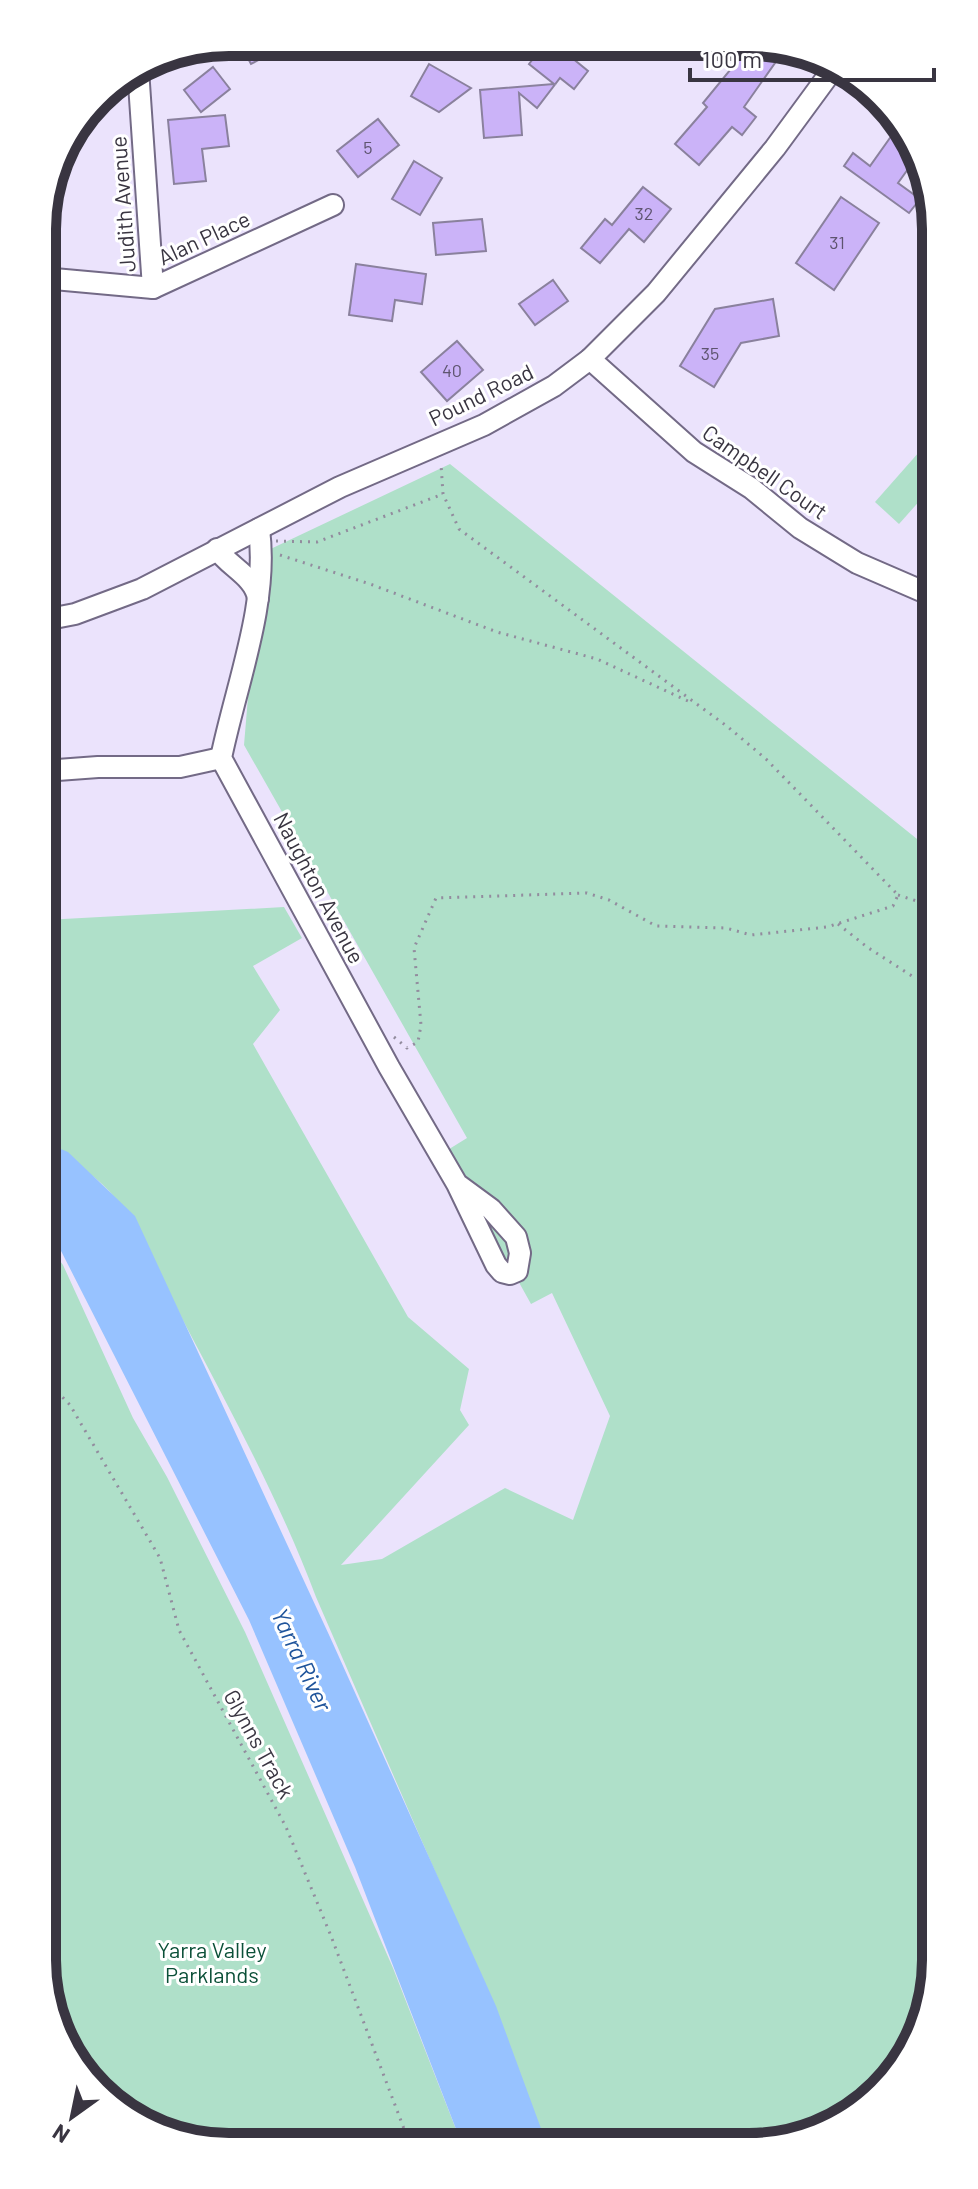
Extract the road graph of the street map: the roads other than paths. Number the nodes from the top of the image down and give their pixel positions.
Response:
1 (828, 76) edge
2 (139, 82) edge
3 (333, 205) dead end
4 (56, 279) edge
5 (153, 288) junction
6 (590, 359) junction
7 (260, 539) junction
8 (217, 549) junction
9 (922, 591) edge
10 (258, 598) junction
11 (56, 618) edge
12 (221, 758) junction
13 (56, 770) edge
14 (457, 1184) dead end

1 - 6 street, Pound Road
2 - 5 street, Judith Avenue
3 - 5 street, Alan Place
4 - 5 street, Alan Place
6 - 7 street, Pound Road
6 - 9 street, Campbell Court
7 - 8 street, Pound Road
7 - 10 street
8 - 10 street
8 - 11 street, Pound Road
10 - 12 street
12 - 13 street
12 - 14 street, Naughton Avenue

